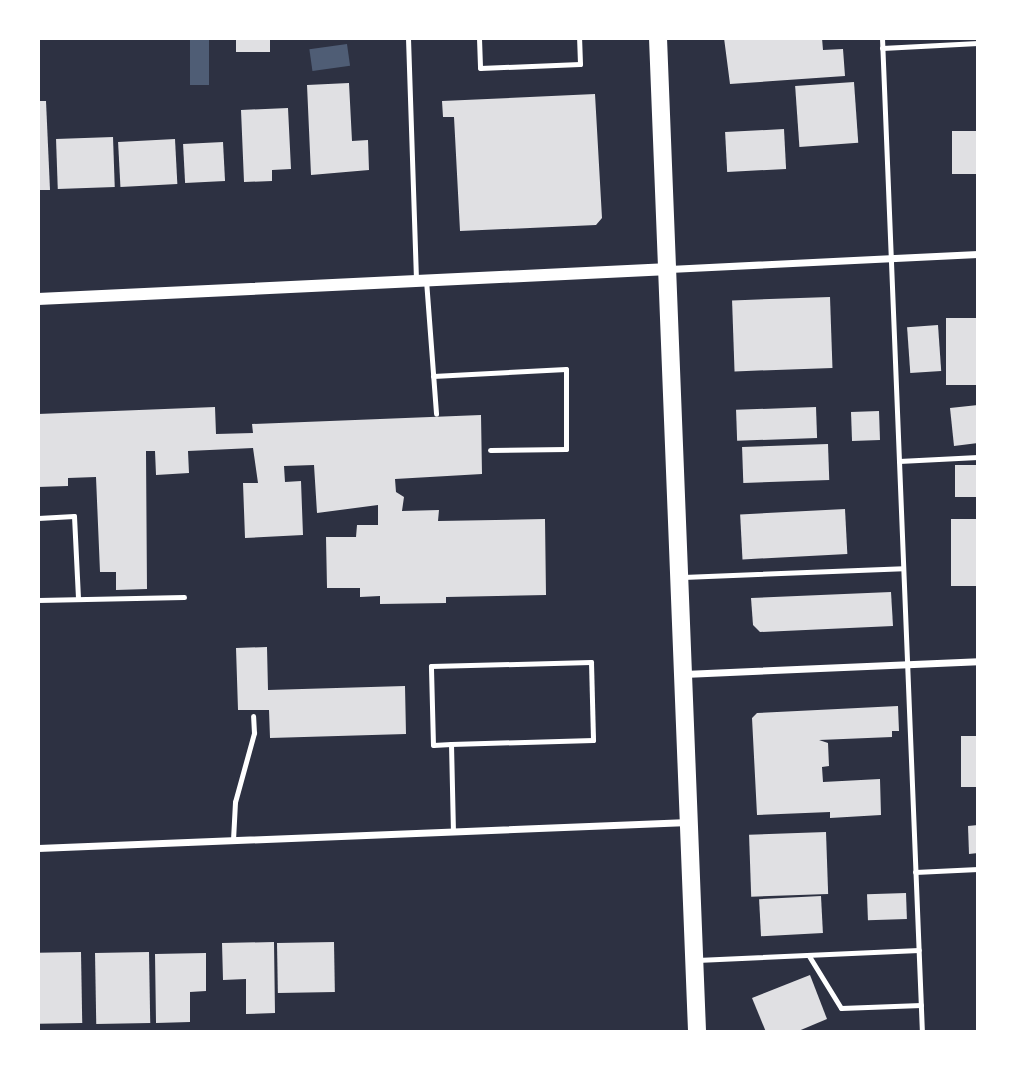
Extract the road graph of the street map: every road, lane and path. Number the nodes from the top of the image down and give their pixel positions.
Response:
1 (408, 38) edge
2 (479, 38) edge
3 (579, 38) edge
4 (658, 38) edge
5 (882, 38) edge
6 (978, 43) edge
7 (882, 48) junction
8 (978, 254) edge
9 (891, 258) junction
10 (668, 269) junction
11 (421, 281) junction
12 (38, 299) edge
13 (433, 376) junction
14 (436, 414) dead end
15 (490, 450) dead end
16 (978, 457) edge
17 (899, 461) junction
18 (38, 518) edge
19 (902, 568) junction
20 (680, 577) junction
21 (184, 597) dead end
22 (78, 599) junction
23 (38, 600) edge
24 (978, 662) edge
25 (906, 664) junction
26 (683, 674) junction
27 (253, 716) dead end
28 (451, 744) junction
29 (689, 821) junction
30 (453, 832) junction
31 (233, 840) junction
32 (38, 848) edge
33 (978, 869) edge
34 (915, 872) junction
35 (919, 950) junction
36 (809, 956) junction
37 (694, 960) junction
38 (921, 1006) junction
39 (697, 1031) edge
40 (922, 1031) edge

1 - 11 lane
2 - 3 lane
4 - 10 main road
5 - 7 lane
6 - 7 lane
7 - 9 lane
8 - 9 street
9 - 10 street
9 - 17 lane
10 - 11 street
10 - 20 main road
11 - 12 street
11 - 13 lane
13 - 14 lane
13 - 15 lane
16 - 17 lane
17 - 19 lane
18 - 22 lane
19 - 20 lane
19 - 25 lane
20 - 26 main road
21 - 22 lane
22 - 23 lane
24 - 25 street
25 - 26 street
25 - 34 lane
26 - 29 main road
27 - 31 lane
28 - 28 lane
28 - 30 lane
29 - 30 street
29 - 37 main road
30 - 31 street
31 - 32 street
33 - 34 lane
34 - 35 lane
35 - 36 lane
35 - 38 lane
36 - 37 lane
36 - 38 lane
37 - 39 main road
38 - 40 lane

